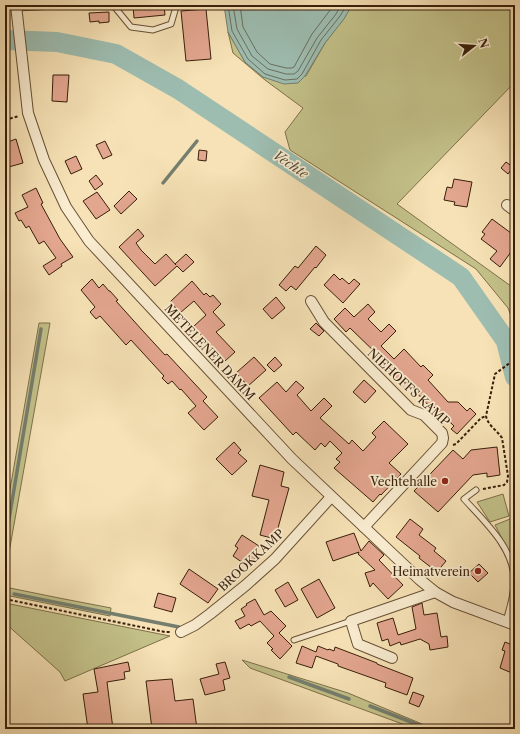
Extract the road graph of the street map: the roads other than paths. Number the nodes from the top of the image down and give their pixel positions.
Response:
1 (76, 5) edge
2 (113, 5) edge
3 (176, 5) edge
4 (16, 10) edge
5 (311, 301) dead end
6 (476, 490) road end
7 (331, 497) junction
8 (364, 527) junction
9 (435, 592) junction
10 (351, 621) junction
11 (510, 623) edge
12 (181, 632) road end
13 (294, 640) dead end
14 (392, 658) dead end

1 - 4 lane
2 - 3 lane
4 - 7 street, METELENER DAMM
5 - 8 street, NIEHOFFS KAMP
6 - 11 lane
7 - 8 street, METELENER DAMM
7 - 12 street, BROOKKAMP
8 - 9 street, METELENER DAMM
9 - 10 street
9 - 11 street, METELENER DAMM
10 - 13 lane
10 - 14 street

